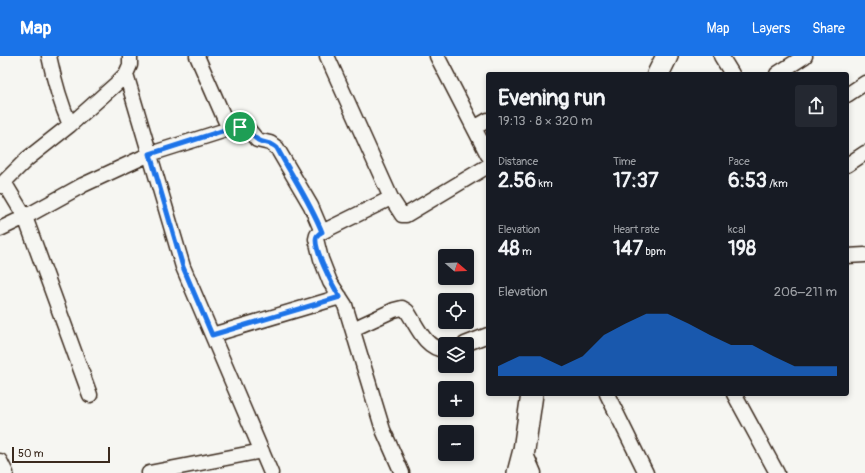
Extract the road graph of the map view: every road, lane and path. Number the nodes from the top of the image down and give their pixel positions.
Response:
1 (49, 56) edge
2 (130, 56) edge
3 (197, 56) edge
4 (328, 56) edge
5 (437, 56) edge
6 (667, 56) edge
7 (720, 56) edge
8 (805, 56) edge
9 (659, 72) edge
10 (731, 72) edge
11 (780, 72) edge
12 (126, 74) junction
13 (865, 83) edge
14 (849, 94) edge
15 (486, 121) edge
16 (70, 125) junction
17 (474, 128) junction
18 (228, 129) junction
19 (486, 151) edge
20 (865, 153) edge
21 (150, 154) junction
22 (849, 164) edge
23 (486, 167) edge
24 (2, 184) edge
25 (391, 198) junction
26 (25, 217) junction
27 (0, 229) edge
28 (322, 232) junction
29 (865, 255) edge
30 (849, 256) edge
31 (340, 297) junction
32 (353, 329) junction
33 (212, 335) junction
34 (486, 336) edge
35 (474, 340) edge
36 (438, 349) edge
37 (90, 395) dead end
38 (532, 396) edge
39 (608, 396) edge
40 (735, 396) edge
41 (524, 450) junction
42 (262, 451) junction
43 (0, 461) edge
44 (6, 473) edge
45 (149, 473) edge
46 (271, 473) edge
47 (402, 473) edge
48 (518, 473) edge
49 (534, 473) edge
50 (646, 473) edge
51 (776, 473) edge

1 - 16 street
2 - 12 street
3 - 18 street
4 - 25 street
5 - 17 street
6 - 9 street
7 - 10 street
8 - 11 street
12 - 16 street
12 - 21 street
13 - 14 street
15 - 17 street
16 - 24 street
17 - 19 street
18 - 21 street
18 - 28 street
20 - 22 street
21 - 26 street
21 - 33 street
23 - 25 street
24 - 26 street
25 - 28 street
26 - 27 street
26 - 37 street
28 - 31 street
29 - 30 street
31 - 32 street
31 - 33 street
32 - 36 street
32 - 47 street
33 - 42 street
34 - 35 street
38 - 41 street
39 - 50 street
40 - 51 street
41 - 48 street
41 - 49 street
42 - 45 street
42 - 46 street
43 - 44 street

